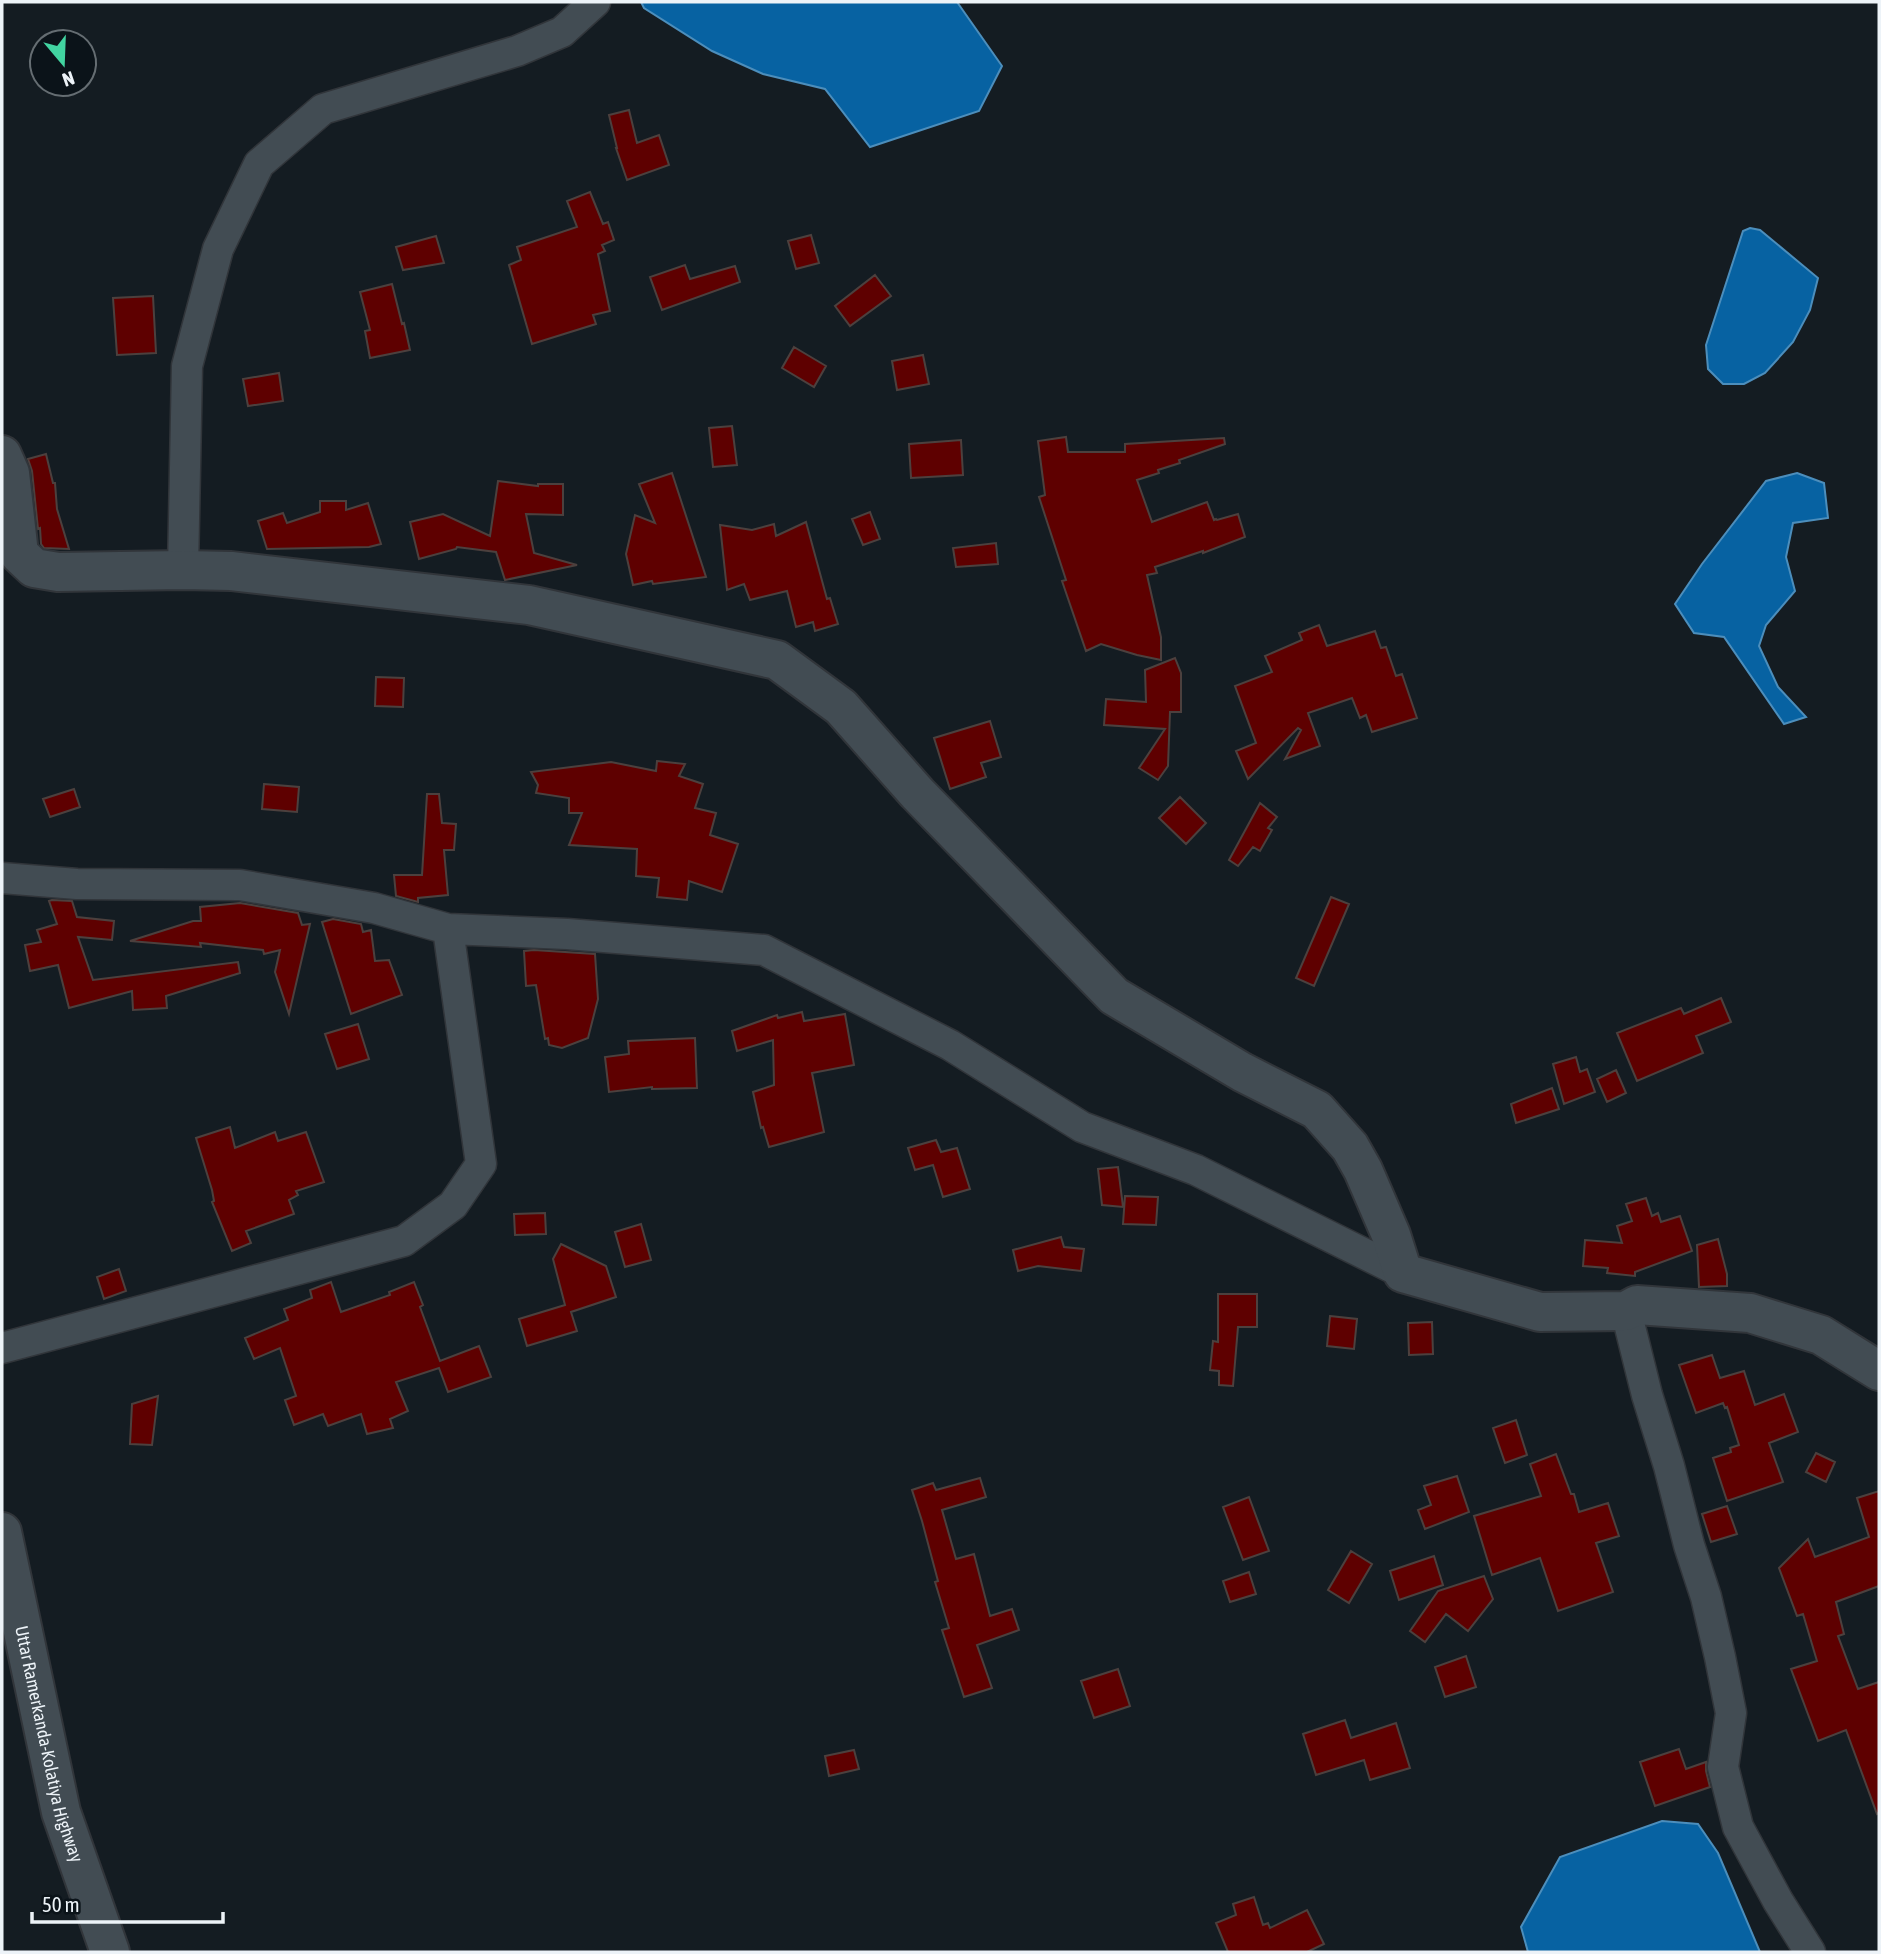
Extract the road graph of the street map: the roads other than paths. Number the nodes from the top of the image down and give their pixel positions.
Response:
1 (595, 2) edge
2 (2, 455) edge
3 (183, 570) junction
4 (2, 878) edge
5 (448, 929) junction
6 (1403, 1273) junction
7 (1626, 1311) junction
8 (2, 1348) edge
9 (1879, 1371) edge
10 (2, 1532) edge
11 (110, 1952) edge
12 (1810, 1952) edge

1 - 3 street
2 - 3 main road
3 - 6 main road
4 - 5 street
5 - 6 street
5 - 8 street
6 - 7 main road
7 - 9 main road
7 - 12 street
10 - 11 main road, Uttar Ramerkanda-Kolatiya Highway

